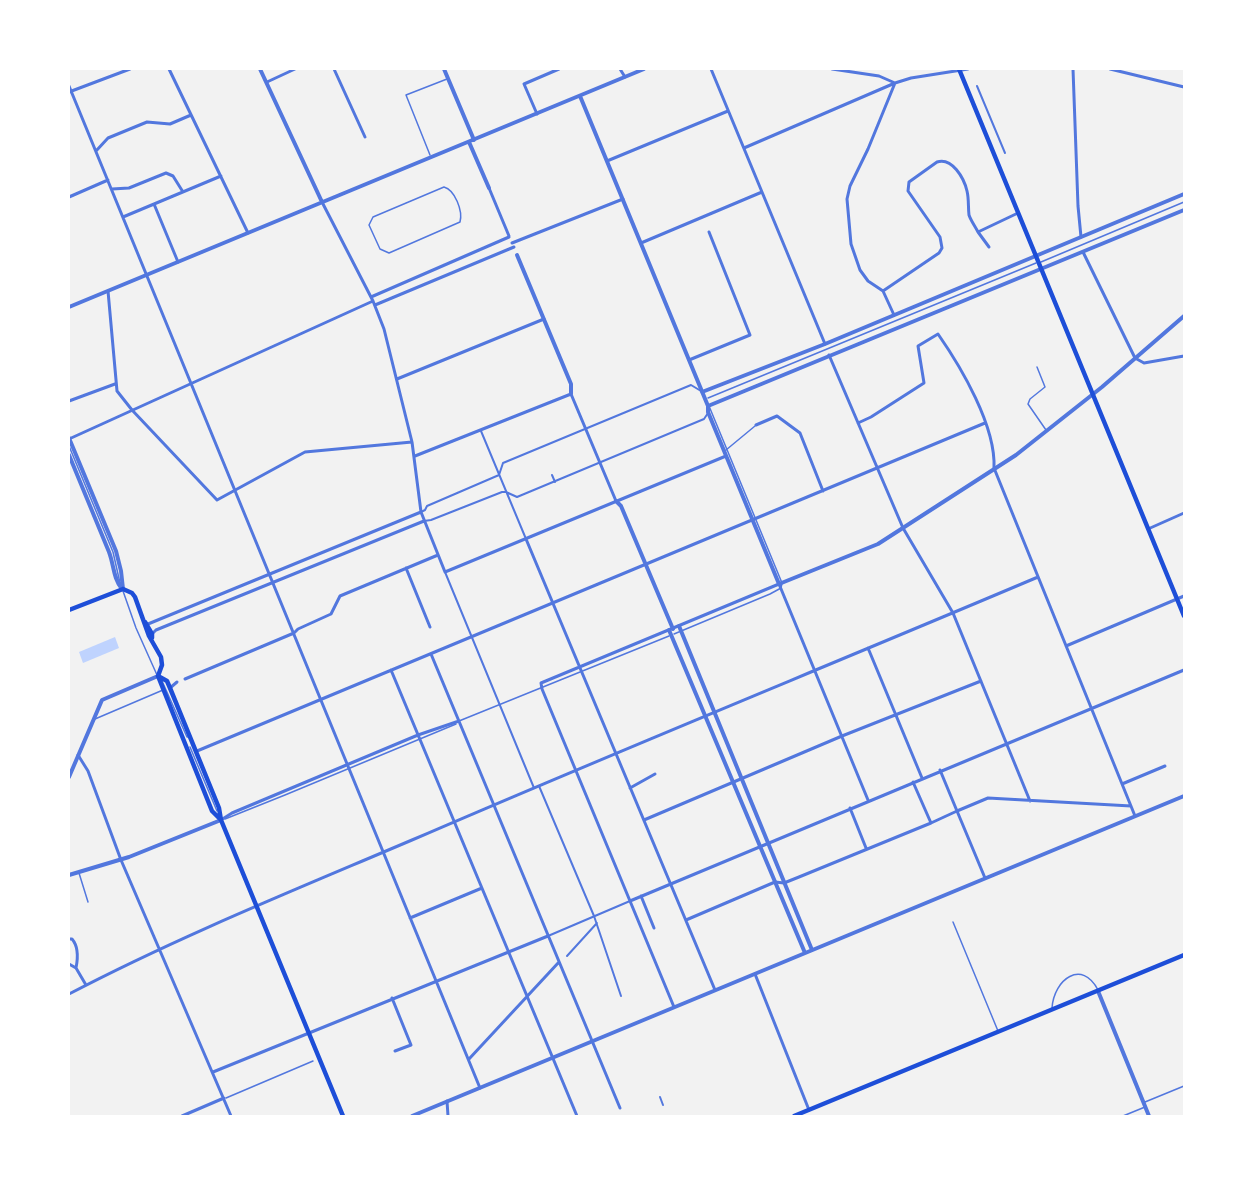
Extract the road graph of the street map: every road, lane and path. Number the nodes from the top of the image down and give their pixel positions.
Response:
1 (130, 69) edge
2 (169, 69) edge
3 (260, 69) edge
4 (295, 69) edge
5 (334, 69) edge
6 (444, 69) edge
7 (559, 69) edge
8 (620, 69) edge
9 (644, 69) edge
10 (711, 69) edge
11 (832, 69) edge
12 (968, 69) edge
13 (1073, 69) edge
14 (1110, 69) edge
15 (960, 70) edge
16 (625, 77) junction
17 (448, 78) junction
18 (266, 82) junction
19 (895, 83) junction
20 (69, 86) edge
21 (977, 86) dead end
22 (1184, 87) edge
23 (70, 91) edge
24 (580, 96) junction
25 (728, 111) junction
26 (537, 114) junction
27 (191, 115) junction
28 (365, 137) dead end
29 (472, 141) junction
30 (744, 148) junction
31 (96, 151) junction
32 (1005, 153) dead end
33 (431, 157) junction
34 (607, 161) junction
35 (221, 176) junction
36 (108, 180) junction
37 (489, 188) joint
38 (112, 189) junction
39 (183, 192) junction
40 (762, 192) junction
41 (1184, 194) edge
42 (69, 197) edge
43 (623, 199) junction
44 (322, 202) junction
45 (1184, 202) edge
46 (154, 204) junction
47 (1184, 210) edge
48 (1018, 213) junction
49 (123, 217) junction
50 (702, 217) junction
51 (704, 222) dead end
52 (709, 232) dead end
53 (978, 232) junction
54 (248, 233) junction
55 (509, 237) junction
56 (1081, 237) junction
57 (375, 241) joint
58 (641, 243) junction
59 (513, 245) junction
60 (989, 247) dead end
61 (1083, 251) junction
62 (517, 255) joint
63 (1035, 256) junction
64 (178, 262) junction
65 (1038, 263) junction
66 (1041, 269) junction
67 (147, 275) junction
68 (108, 291) junction
69 (883, 291) junction
70 (373, 301) junction
71 (69, 308) edge
72 (894, 315) junction
73 (1184, 316) edge
74 (544, 319) junction
75 (825, 344) junction
76 (830, 355) junction
77 (1184, 356) edge
78 (1135, 358) junction
79 (689, 360) junction
80 (1037, 367) dead end
81 (397, 379) junction
82 (115, 384) junction
83 (192, 384) junction
84 (702, 392) junction
85 (571, 394) junction
86 (1092, 394) junction
87 (706, 399) junction
88 (69, 401) edge
89 (708, 406) junction
90 (132, 410) junction
91 (708, 412) junction
92 (858, 423) junction
93 (985, 423) junction
94 (756, 425) joint
95 (586, 428) junction
96 (1047, 430) junction
97 (481, 431) junction
98 (69, 438) edge
99 (412, 442) junction
100 (69, 446) edge
101 (541, 447) junction
102 (726, 452) junction
103 (543, 454) dead end
104 (69, 455) edge
105 (415, 456) junction
106 (600, 464) junction
107 (877, 468) junction
108 (994, 468) junction
109 (499, 475) junction
110 (552, 475) dead end
111 (555, 482) junction
112 (236, 491) junction
113 (823, 491) junction
114 (506, 492) junction
115 (616, 501) junction
116 (421, 512) junction
117 (1184, 513) edge
118 (754, 519) junction
119 (424, 521) junction
120 (903, 528) junction
121 (1148, 529) junction
122 (526, 539) junction
123 (438, 555) junction
124 (646, 565) junction
125 (406, 568) junction
126 (445, 572) junction
127 (270, 573) junction
128 (1038, 578) junction
129 (273, 583) junction
130 (781, 585) junction
131 (123, 589) junction
132 (1184, 596) edge
133 (1177, 599) junction
134 (553, 603) junction
135 (69, 610) edge
136 (953, 613) junction
137 (1184, 616) edge
138 (146, 623) junction
139 (430, 627) dead end
140 (680, 629) junction
141 (671, 631) junction
142 (294, 633) junction
143 (152, 636) junction
144 (471, 636) junction
145 (1066, 646) junction
146 (868, 648) junction
147 (430, 654) junction
148 (391, 670) junction
149 (581, 670) junction
150 (815, 670) junction
151 (1184, 670) edge
152 (158, 676) junction
153 (185, 679) dead end
154 (981, 681) junction
155 (177, 682) dead end
156 (167, 689) junction
157 (542, 689) junction
158 (321, 699) junction
159 (499, 704) junction
160 (1091, 709) junction
161 (714, 712) junction
162 (895, 715) junction
163 (705, 716) junction
164 (94, 719) junction
165 (459, 721) junction
166 (418, 735) junction
167 (842, 736) junction
168 (420, 740) junction
169 (1006, 742) junction
170 (196, 752) junction
171 (616, 753) junction
172 (78, 755) junction
173 (1165, 766) dead end
174 (349, 767) junction
175 (575, 770) junction
176 (940, 770) junction
177 (655, 774) dead end
178 (69, 777) edge
179 (742, 778) junction
180 (922, 778) junction
181 (733, 782) junction
182 (913, 782) junction
183 (1122, 784) junction
184 (539, 785) junction
185 (534, 788) junction
186 (630, 788) junction
187 (1184, 796) edge
188 (868, 800) junction
189 (1030, 801) junction
190 (493, 805) junction
191 (1131, 806) junction
192 (850, 808) junction
193 (957, 811) junction
194 (1135, 816) junction
195 (220, 820) junction
196 (644, 820) junction
197 (454, 822) junction
198 (931, 823) junction
199 (769, 842) junction
200 (759, 845) junction
201 (866, 849) junction
202 (383, 852) junction
203 (121, 860) junction
204 (79, 872) junction
205 (69, 875) edge
206 (985, 878) junction
207 (775, 882) junction
208 (670, 883) junction
209 (784, 883) junction
210 (482, 888) junction
211 (641, 896) junction
212 (88, 902) dead end
213 (628, 902) junction
214 (256, 906) junction
215 (594, 916) junction
216 (410, 918) junction
217 (686, 920) junction
218 (953, 922) dead end
219 (597, 923) junction
220 (654, 928) dead end
221 (548, 936) junction
222 (69, 939) edge
223 (159, 948) junction
224 (812, 950) junction
225 (508, 951) junction
226 (805, 952) junction
227 (1184, 955) edge
228 (567, 956) dead end
229 (559, 962) junction
230 (69, 964) edge
231 (76, 968) junction
232 (755, 974) junction
233 (436, 980) junction
234 (86, 985) junction
235 (715, 990) junction
236 (1098, 991) junction
237 (69, 994) edge
238 (526, 995) junction
239 (621, 996) dead end
240 (392, 998) junction
241 (674, 1007) junction
242 (1052, 1010) junction
243 (309, 1032) junction
244 (998, 1032) junction
245 (592, 1041) junction
246 (395, 1051) dead end
247 (553, 1058) junction
248 (469, 1059) junction
249 (314, 1061) dead end
250 (213, 1072) junction
251 (1184, 1086) edge
252 (480, 1088) junction
253 (660, 1097) dead end
254 (224, 1098) junction
255 (447, 1101) junction
256 (663, 1105) dead end
257 (1145, 1105) junction
258 (620, 1108) dead end
259 (809, 1110) junction
260 (182, 1116) edge
261 (231, 1116) edge
262 (344, 1116) edge
263 (412, 1116) edge
264 (447, 1116) edge
265 (577, 1116) edge
266 (794, 1116) edge
267 (1123, 1116) edge
268 (1149, 1116) edge

1 - 23 street
2 - 27 street
3 - 18 street
4 - 18 street
5 - 28 street
6 - 17 street
7 - 26 street
8 - 16 street
9 - 16 street
10 - 25 street
11 - 19 street
12 - 15 street
13 - 56 street
14 - 22 street
15 - 19 street
15 - 48 main road
16 - 24 street
17 - 29 street
17 - 33 lane
18 - 44 street
19 - 30 street
19 - 69 street
20 - 23 street
21 - 32 street
23 - 31 street
24 - 26 street
24 - 34 street
25 - 30 street
25 - 34 street
26 - 29 street
27 - 31 street
27 - 35 street
29 - 33 street
29 - 37 street
30 - 40 street
31 - 36 street
33 - 44 street
34 - 43 street
35 - 39 street
35 - 54 street
36 - 38 street
36 - 42 street
37 - 55 street
38 - 39 street
38 - 49 street
39 - 46 street
40 - 50 street
40 - 75 street
41 - 56 street
43 - 58 street
43 - 59 street
44 - 54 street
44 - 70 street
45 - 65 lane
46 - 49 street
46 - 64 street
47 - 61 street
48 - 53 street
48 - 63 main road
49 - 67 street
50 - 51 street
50 - 58 street
52 - 79 street
53 - 60 street
53 - 69 street
54 - 64 street
55 - 59 street
55 - 70 street
56 - 63 street
57 - 57 lane
58 - 79 street
59 - 62 street
59 - 70 street
61 - 66 street
61 - 78 street
62 - 74 street
63 - 65 main road
63 - 72 street
64 - 67 street
65 - 66 main road
65 - 87 lane
66 - 76 street
66 - 86 main road
67 - 68 street
67 - 83 street
68 - 71 street
68 - 82 street
69 - 72 street
70 - 81 street
70 - 83 street
72 - 75 street
73 - 78 street
74 - 81 street
74 - 85 street
75 - 84 street
76 - 89 street
76 - 92 street
77 - 78 street
78 - 86 street
79 - 84 street
80 - 96 lane
81 - 99 street
82 - 88 street
82 - 90 street
83 - 90 street
83 - 112 street
84 - 87 street
84 - 95 street
85 - 95 street
85 - 97 street
86 - 96 street
86 - 121 main road
87 - 89 street
89 - 91 street
89 - 102 lane
90 - 98 street
90 - 112 street
91 - 102 street
91 - 106 street
92 - 93 street
92 - 107 street
93 - 107 street
93 - 108 street
94 - 102 lane
94 - 113 street
95 - 101 street
95 - 106 street
96 - 108 street
97 - 105 street
97 - 109 street
98 - 131 street
99 - 105 street
99 - 112 street
100 - 131 lane
101 - 103 street
101 - 109 street
102 - 115 street
102 - 118 street
104 - 131 street
105 - 116 street
106 - 111 street
106 - 115 street
107 - 113 street
107 - 120 street
108 - 120 street
108 - 128 street
109 - 114 street
109 - 116 street
110 - 111 street
111 - 114 street
112 - 127 street
113 - 118 street
114 - 119 street
114 - 122 street
115 - 122 street
115 - 124 street
116 - 119 street
116 - 127 street
117 - 121 street
118 - 124 street
118 - 130 street
119 - 123 street
119 - 129 street
120 - 130 street
120 - 136 street
121 - 133 main road
122 - 126 street
122 - 134 street
123 - 125 street
123 - 126 street
124 - 134 street
124 - 141 street
125 - 139 street
125 - 142 street
126 - 144 street
127 - 129 street
127 - 138 street
128 - 136 street
128 - 145 street
129 - 142 street
129 - 143 street
130 - 140 street
130 - 140 lane
130 - 150 street
131 - 135 main road
131 - 138 main road
131 - 152 lane
132 - 133 street
133 - 137 main road
133 - 145 street
134 - 144 street
134 - 149 street
136 - 146 street
136 - 154 street
138 - 143 main road
140 - 141 street
140 - 161 street
141 - 149 street
141 - 163 street
142 - 153 street
142 - 158 street
143 - 152 main road
144 - 147 street
144 - 159 street
145 - 160 street
146 - 150 street
146 - 162 street
147 - 148 street
147 - 165 street
148 - 158 street
148 - 166 street
149 - 157 street
149 - 171 street
150 - 161 street
150 - 167 street
151 - 160 street
152 - 156 main road
152 - 164 street
154 - 162 street
154 - 169 street
155 - 156 street
156 - 164 lane
156 - 170 main road
156 - 195 main road
157 - 159 lane
157 - 175 street
158 - 170 street
158 - 174 street
159 - 165 lane
159 - 185 street
160 - 169 street
160 - 183 street
161 - 163 street
161 - 179 street
162 - 167 street
162 - 180 street
163 - 171 street
163 - 181 street
164 - 172 street
165 - 166 street
165 - 168 lane
165 - 190 street
166 - 168 street
166 - 174 street
167 - 179 street
167 - 188 street
168 - 174 lane
168 - 197 street
169 - 176 street
169 - 189 street
170 - 195 main road
171 - 175 street
171 - 186 street
172 - 178 street
172 - 203 street
173 - 183 street
174 - 195 street
174 - 202 street
175 - 184 street
175 - 213 street
176 - 180 street
176 - 193 street
177 - 186 street
179 - 181 street
179 - 199 street
180 - 182 street
181 - 196 street
181 - 200 street
182 - 188 street
182 - 198 street
183 - 191 street
184 - 185 street
184 - 215 street
185 - 190 street
186 - 196 street
187 - 194 street
188 - 192 street
189 - 191 street
189 - 193 street
190 - 197 street
190 - 221 street
191 - 194 street
192 - 199 street
192 - 201 street
193 - 198 street
193 - 206 street
194 - 206 street
195 - 203 street
195 - 214 main road
196 - 208 street
197 - 202 street
197 - 210 street
198 - 201 street
199 - 200 street
199 - 209 street
200 - 207 street
200 - 208 street
201 - 209 street
202 - 214 street
202 - 216 street
203 - 204 street
203 - 223 street
204 - 205 street
204 - 212 lane
206 - 224 street
207 - 209 street
207 - 217 street
207 - 226 street
208 - 211 street
208 - 217 street
209 - 224 street
210 - 216 street
210 - 225 street
211 - 213 street
211 - 220 street
213 - 215 street
213 - 241 street
214 - 223 street
214 - 243 main road
215 - 219 street
215 - 221 street
216 - 233 street
217 - 235 street
218 - 244 lane
219 - 228 street
219 - 239 street
221 - 225 street
221 - 229 street
222 - 231 street
223 - 234 street
223 - 250 street
224 - 226 street
225 - 233 street
225 - 238 street
226 - 232 street
227 - 236 main road
229 - 238 street
229 - 245 street
230 - 231 street
231 - 234 street
232 - 235 street
232 - 259 street
233 - 240 street
233 - 248 street
234 - 237 street
235 - 241 street
236 - 242 main road
236 - 242 lane
236 - 257 street
238 - 247 street
238 - 248 street
240 - 243 street
240 - 246 street
241 - 245 street
242 - 244 main road
243 - 250 street
243 - 262 main road
244 - 259 main road
245 - 247 street
245 - 258 street
247 - 252 street
247 - 265 street
248 - 252 street
249 - 254 lane
250 - 254 street
251 - 257 lane
252 - 255 street
253 - 256 street
254 - 260 street
254 - 261 street
255 - 263 street
255 - 264 street
257 - 267 lane
257 - 268 street
259 - 266 main road

